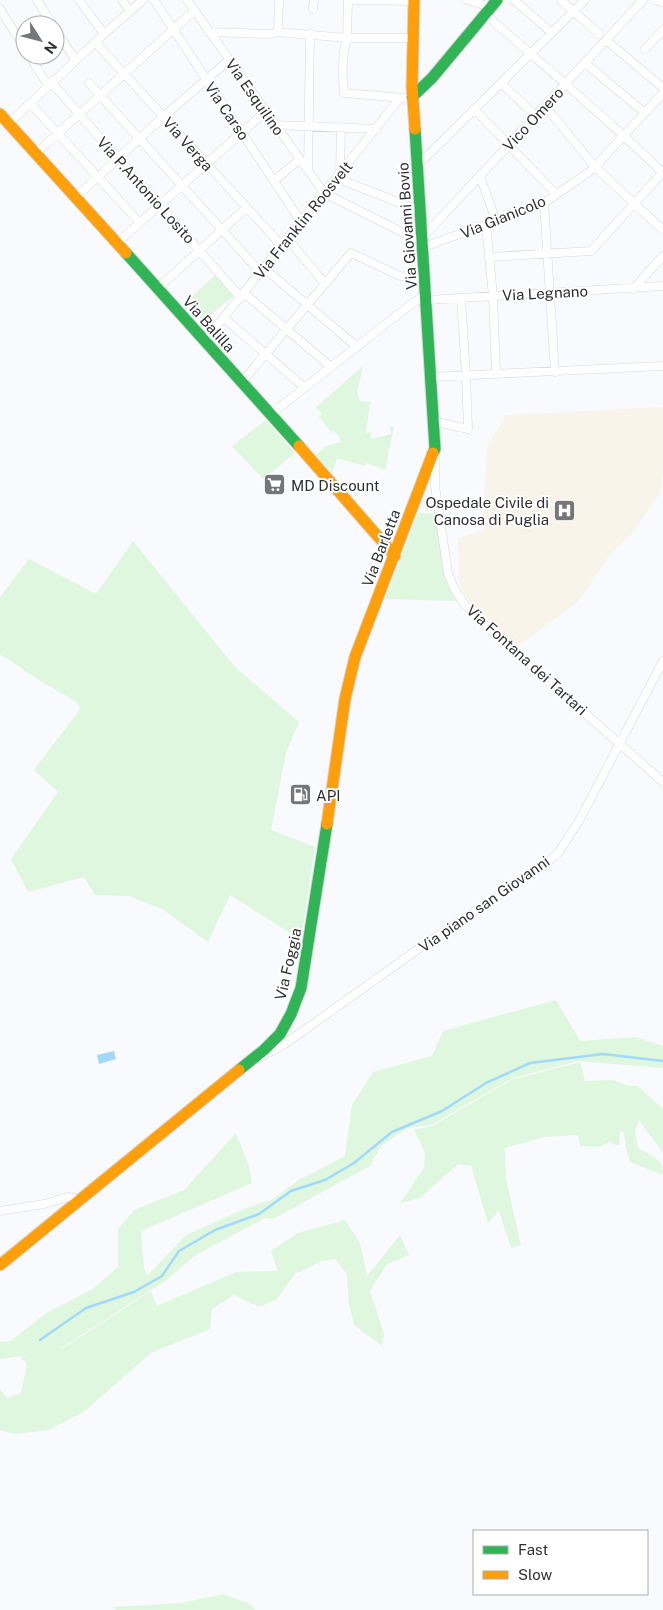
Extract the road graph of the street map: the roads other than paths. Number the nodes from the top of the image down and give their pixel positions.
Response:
1 (37, 0) edge
2 (79, 0) edge
3 (122, 0) edge
4 (143, 0) edge
5 (154, 0) edge
6 (187, 0) edge
7 (279, 0) edge
8 (314, 0) edge
9 (348, 0) edge
10 (468, 0) edge
11 (514, 0) edge
12 (561, 0) edge
13 (585, 0) edge
14 (643, 0) edge
15 (654, 0) edge
16 (414, 1) edge
17 (663, 2) edge
18 (491, 7) edge
19 (0, 9) edge
20 (313, 10) dead end
21 (130, 11) junction
22 (194, 11) junction
23 (574, 11) junction
24 (46, 15) edge
25 (172, 30) junction
26 (663, 30) edge
27 (209, 32) junction
28 (278, 32) junction
29 (15, 33) edge
30 (552, 33) junction
31 (104, 34) junction
32 (310, 34) junction
33 (599, 34) dead end
34 (347, 38) junction
35 (412, 38) junction
36 (606, 40) junction
37 (95, 42) junction
38 (65, 44) edge
39 (645, 49) dead end
40 (530, 54) junction
41 (76, 60) junction
42 (229, 60) junction
43 (585, 63) junction
44 (36, 65) edge
45 (125, 74) junction
46 (206, 80) junction
47 (501, 83) junction
48 (50, 84) junction
49 (89, 84) dead end
50 (565, 85) junction
51 (663, 88) edge
52 (663, 93) edge
53 (100, 96) junction
54 (412, 97) junction
55 (400, 98) junction
56 (30, 103) junction
57 (545, 106) junction
58 (474, 109) junction
59 (266, 111) junction
60 (645, 113) junction
61 (0, 114) edge
62 (79, 114) junction
63 (536, 116) junction
64 (163, 117) junction
65 (9, 124) junction
66 (276, 125) junction
67 (309, 125) junction
68 (341, 127) junction
69 (376, 129) junction
70 (241, 132) junction
71 (58, 133) junction
72 (625, 135) junction
73 (140, 139) junction
74 (509, 145) junction
75 (36, 153) junction
76 (118, 159) junction
77 (300, 159) junction
78 (205, 164) junction
79 (418, 165) junction
80 (595, 167) junction
81 (308, 170) junction
82 (663, 172) edge
83 (338, 176) junction
84 (480, 176) junction
85 (98, 178) junction
86 (274, 181) junction
87 (181, 185) junction
88 (324, 193) junction
89 (556, 194) junction
90 (76, 197) junction
91 (544, 203) junction
92 (634, 204) junction
93 (159, 205) junction
94 (246, 208) junction
95 (421, 211) junction
96 (496, 221) junction
97 (301, 222) junction
98 (140, 223) junction
99 (486, 225) junction
100 (221, 229) junction
101 (663, 230) edge
102 (288, 238) junction
103 (424, 242) junction
104 (117, 243) junction
105 (282, 246) junction
106 (200, 250) junction
107 (548, 254) junction
108 (489, 256) junction
109 (663, 256) edge
110 (263, 270) junction
111 (426, 278) junction
112 (325, 284) junction
113 (663, 286) edge
114 (157, 289) junction
115 (633, 289) junction
116 (550, 293) junction
117 (243, 295) junction
118 (493, 296) junction
119 (426, 298) junction
120 (460, 298) junction
121 (308, 304) junction
122 (224, 318) junction
123 (287, 329) junction
124 (204, 342) junction
125 (357, 347) junction
126 (266, 354) junction
127 (663, 366) edge
128 (331, 367) junction
129 (555, 372) junction
130 (496, 374) junction
131 (466, 375) junction
132 (431, 377) junction
133 (242, 382) junction
134 (305, 388) junction
135 (271, 414) junction
136 (433, 421) junction
137 (435, 449) junction
138 (395, 556) junction
139 (354, 657) joint
140 (663, 661) edge
141 (619, 743) junction
142 (663, 782) edge
143 (253, 1060) junction
144 (78, 1202) junction
145 (0, 1211) edge
146 (0, 1265) edge

1 - 24 street
2 - 31 street
3 - 21 street
4 - 21 street
5 - 25 street, Via Carso
6 - 22 street, Via Esquilino
7 - 28 street
8 - 20 street
9 - 16 street
9 - 34 street
10 - 18 street
11 - 30 street
12 - 23 street
13 - 23 street
14 - 36 street, Vico Omero
15 - 17 street
16 - 35 main road, Via Giovanni Bovio
18 - 40 street
18 - 54 main road
19 - 29 street
21 - 31 street
22 - 25 street
22 - 27 street, Via Esquilino
23 - 30 street
23 - 33 street
25 - 45 street
25 - 46 street, Via Carso
26 - 39 street
27 - 28 street
27 - 42 street, Via Esquilino
28 - 32 street
30 - 40 street
31 - 37 street
32 - 34 street
32 - 67 street
34 - 35 street
34 - 55 street
35 - 54 main road, Via Giovanni Bovio
36 - 43 street, Vico Omero
36 - 51 street
37 - 41 street
37 - 45 street, Via Verga
38 - 41 street
40 - 47 street
40 - 50 street
41 - 48 street
42 - 46 street
42 - 59 street, Via Esquilino
43 - 50 street, Vico Omero
43 - 60 street
44 - 48 street, Via P.Antonio Losito
45 - 53 street
45 - 64 street, Via Verga
46 - 64 street
46 - 70 street, Via Carso
47 - 58 street
47 - 63 street
48 - 56 street
48 - 62 street, Via P.Antonio Losito
49 - 53 street
50 - 57 street, Vico Omero
50 - 72 street
52 - 60 street, Via Gianicolo
53 - 62 street
53 - 73 street
54 - 55 street
54 - 79 main road, Via Giovanni Bovio
55 - 69 street, Via Franklin Roosvelt
56 - 65 street
56 - 71 street
57 - 63 street, Vico Omero
57 - 80 street
58 - 74 street
58 - 79 street
59 - 66 street, Via Esquilino
59 - 70 street
60 - 72 street, Via Gianicolo
61 - 65 main road, Via Balilla
62 - 71 street
62 - 76 street, Via P.Antonio Losito
63 - 74 street, Vico Omero
64 - 73 street
64 - 78 street, Via Verga
65 - 75 main road, Via Balilla
66 - 67 street
66 - 77 street, Via Esquilino
67 - 68 street
67 - 81 street
68 - 69 street
68 - 83 street
69 - 83 street, Via Franklin Roosvelt
70 - 78 street
70 - 86 street, Via Carso
71 - 75 street
71 - 85 street
72 - 80 street, Via Gianicolo
72 - 82 street
73 - 76 street
73 - 87 street
74 - 84 street, Vico Omero
74 - 89 street
75 - 90 main road, Via Balilla
76 - 85 street
76 - 93 street, Via P.Antonio Losito
77 - 81 street, Via Esquilino
77 - 86 street
78 - 87 street
78 - 94 street, Via Verga
79 - 95 main road, Via Giovanni Bovio
80 - 89 street, Via Gianicolo
80 - 92 street
81 - 88 street, Via Esquilino
82 - 92 street
83 - 88 street, Via Franklin Roosvelt
83 - 95 street
84 - 96 street
84 - 103 street, Vico Omero
85 - 90 street
85 - 98 street
86 - 97 street, Via Carso
87 - 93 street
87 - 100 street
88 - 97 street, Via Franklin Roosvelt
88 - 103 street
89 - 91 street, Via Gianicolo
90 - 104 main road, Via Balilla
91 - 96 street, Via Gianicolo
91 - 107 street
92 - 101 street
92 - 107 street
93 - 98 street
93 - 106 street, Via P.Antonio Losito
94 - 100 street
94 - 105 street, Via Verga
95 - 103 main road, Via Giovanni Bovio
96 - 99 street, Via Gianicolo
97 - 102 street, Via Franklin Roosvelt
98 - 104 street
99 - 103 street, Via Gianicolo
99 - 108 street
100 - 106 street
100 - 110 street
102 - 105 street, Via Franklin Roosvelt
102 - 112 street
103 - 111 main road, Via Giovanni Bovio
104 - 114 main road, Via Balilla
105 - 110 street, Via Franklin Roosvelt
106 - 114 street
106 - 117 street, Via P.Antonio Losito
107 - 108 street
107 - 116 street
108 - 118 street
109 - 115 street
110 - 117 street, Via Franklin Roosvelt
110 - 121 street
111 - 112 street
111 - 119 main road, Via Giovanni Bovio
112 - 121 street
113 - 115 street, Via Legnano
114 - 124 main road, Via Balilla
115 - 116 street, Via Legnano
116 - 118 street, Via Legnano
116 - 129 street
117 - 122 street, Via Franklin Roosvelt
117 - 123 street, Via P.Antonio Losito
118 - 120 street, Via Legnano
118 - 130 street
119 - 120 street, Via Legnano
119 - 125 street
119 - 132 main road, Via Giovanni Bovio
120 - 131 street
121 - 123 street
121 - 125 street
122 - 124 street, Via Franklin Roosvelt
122 - 126 street
123 - 126 street
123 - 128 street, Via P.Antonio Losito
124 - 133 main road, Via Balilla
125 - 128 street
126 - 133 street
126 - 134 street
127 - 129 street
128 - 134 street
129 - 130 street
130 - 131 street
131 - 132 street
131 - 136 street
132 - 136 main road, Via Giovanni Bovio
133 - 135 main road, Via Balilla
134 - 135 street
135 - 138 main road, Via Balilla
136 - 137 main road, Via Giovanni Bovio
137 - 138 main road, Via Barletta
137 - 141 street, Via Fontana dei Tartari
138 - 139 main road, Via Barletta
139 - 143 main road, Via Foggia
140 - 141 street, Via piano san Giovanni
141 - 142 street, Via Fontana dei Tartari
141 - 143 street, Via piano san Giovanni
143 - 144 main road, Via Foggia
144 - 145 street
144 - 146 main road, Via Foggia

